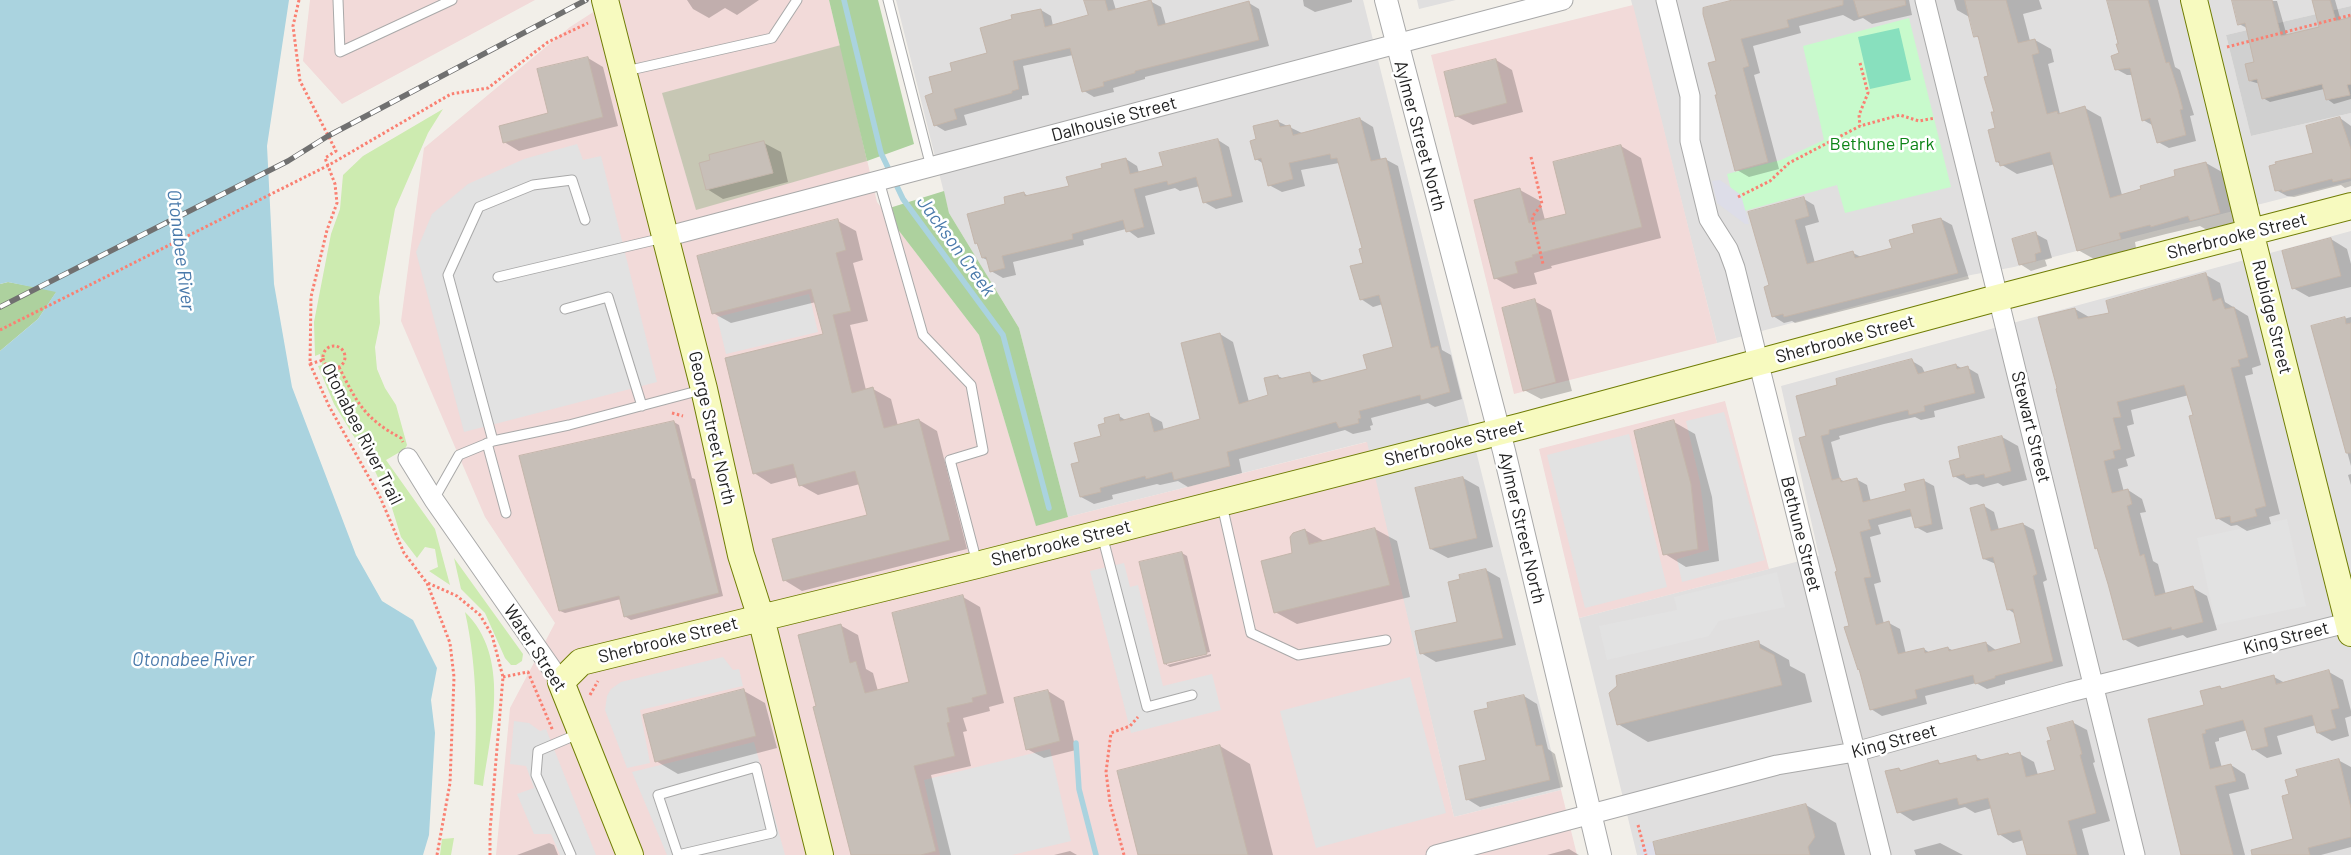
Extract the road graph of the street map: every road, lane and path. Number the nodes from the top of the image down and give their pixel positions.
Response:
1 (299, 0) edge
2 (338, 0) edge
3 (452, 0) edge
4 (797, 0) edge
5 (888, 0) edge
6 (1386, 0) edge
7 (1563, 0) edge
8 (1666, 0) edge
9 (1925, 0) edge
10 (2194, 0) edge
11 (607, 7) edge
12 (2351, 15) edge
13 (1396, 44) junction
14 (2224, 48) dead end
15 (1860, 63) dead end
16 (623, 71) junction
17 (1953, 113) junction
18 (1860, 126) junction
19 (1531, 157) dead end
20 (329, 165) junction
21 (930, 167) junction
22 (876, 182) junction
23 (1738, 197) dead end
24 (2351, 206) edge
25 (585, 220) dead end
26 (2250, 232) junction
27 (665, 237) junction
28 (1543, 264) dead end
29 (498, 277) dead end
30 (1997, 298) junction
31 (565, 309) dead end
32 (0, 330) edge
33 (323, 360) junction
34 (1758, 363) junction
35 (310, 364) junction
36 (339, 367) junction
37 (704, 389) junction
38 (642, 406) junction
39 (1498, 432) junction
40 (490, 442) junction
41 (408, 458) joint
42 (434, 500) junction
43 (1221, 502) junction
44 (506, 513) dead end
45 (1102, 533) junction
46 (741, 554) junction
47 (977, 565) junction
48 (427, 582) junction
49 (761, 618) junction
50 (2350, 626) edge
51 (715, 628) junction
52 (1386, 640) dead end
53 (503, 677) junction
54 (561, 682) junction
55 (2093, 687) junction
56 (1192, 695) dead end
57 (1147, 707) junction
58 (569, 738) junction
59 (1855, 752) junction
60 (1590, 816) junction
61 (1638, 825) dead end
62 (437, 855) edge
63 (490, 855) edge
64 (571, 855) edge
65 (630, 855) edge
66 (678, 855) edge
67 (820, 855) edge
68 (1124, 855) edge
69 (1436, 855) edge
70 (1600, 855) edge
71 (1646, 855) edge
72 (1881, 855) edge
73 (2135, 855) edge

1 - 20 path
2 - 3 lane
4 - 16 lane
5 - 21 lane
6 - 13 street, Aylmer Street North
7 - 13 street, Dalhousie Street
8 - 34 street, Bethune Street
9 - 17 street, Stewart Street
10 - 26 main road, Rubidge Street
11 - 16 main road, George Street North
11 - 20 path
12 - 14 path
13 - 21 street, Dalhousie Street
13 - 39 street, Aylmer Street North
15 - 18 path
16 - 27 main road, George Street North
17 - 18 path
17 - 30 street, Stewart Street
18 - 23 path
19 - 28 path
20 - 32 path
20 - 35 path, Otonabee River Trail
21 - 22 street, Dalhousie Street
22 - 27 street, Dalhousie Street
22 - 47 lane
24 - 26 main road, Sherbrooke Street
25 - 40 lane
26 - 30 main road, Sherbrooke Street
26 - 50 main road, Rubidge Street
27 - 29 lane
27 - 37 main road, George Street North
30 - 34 main road, Sherbrooke Street
30 - 55 street, Stewart Street
31 - 38 lane
33 - 35 path
33 - 36 path
33 - 36 path
34 - 39 main road, Sherbrooke Street
34 - 59 street, Bethune Street
35 - 48 path, Otonabee River Trail
36 - 41 path
37 - 38 lane
37 - 46 main road, George Street North
38 - 40 lane
39 - 43 main road, Sherbrooke Street
39 - 60 street, Aylmer Street North
40 - 42 lane
40 - 44 lane
41 - 42 street, Water Street
42 - 54 street, Water Street
43 - 45 main road, Sherbrooke Street
43 - 52 lane
45 - 47 main road, Sherbrooke Street
45 - 57 lane
46 - 49 main road, George Street North
46 - 51 main road
47 - 49 main road, Sherbrooke Street
48 - 53 path
48 - 62 path, Otonabee River Trail
49 - 51 main road, Sherbrooke Street
49 - 67 main road, George Street North
50 - 55 street, King Street
51 - 54 main road, Sherbrooke Street
53 - 58 path
53 - 63 path
54 - 58 main road, Water Street
55 - 59 street, King Street
55 - 73 street, Stewart Street
56 - 57 lane
57 - 68 path
58 - 64 lane
58 - 65 main road, Water Street
59 - 60 street, King Street
59 - 72 street, Bethune Street
60 - 69 street, King Street
60 - 70 street, Aylmer Street North
61 - 71 path
66 - 66 lane

